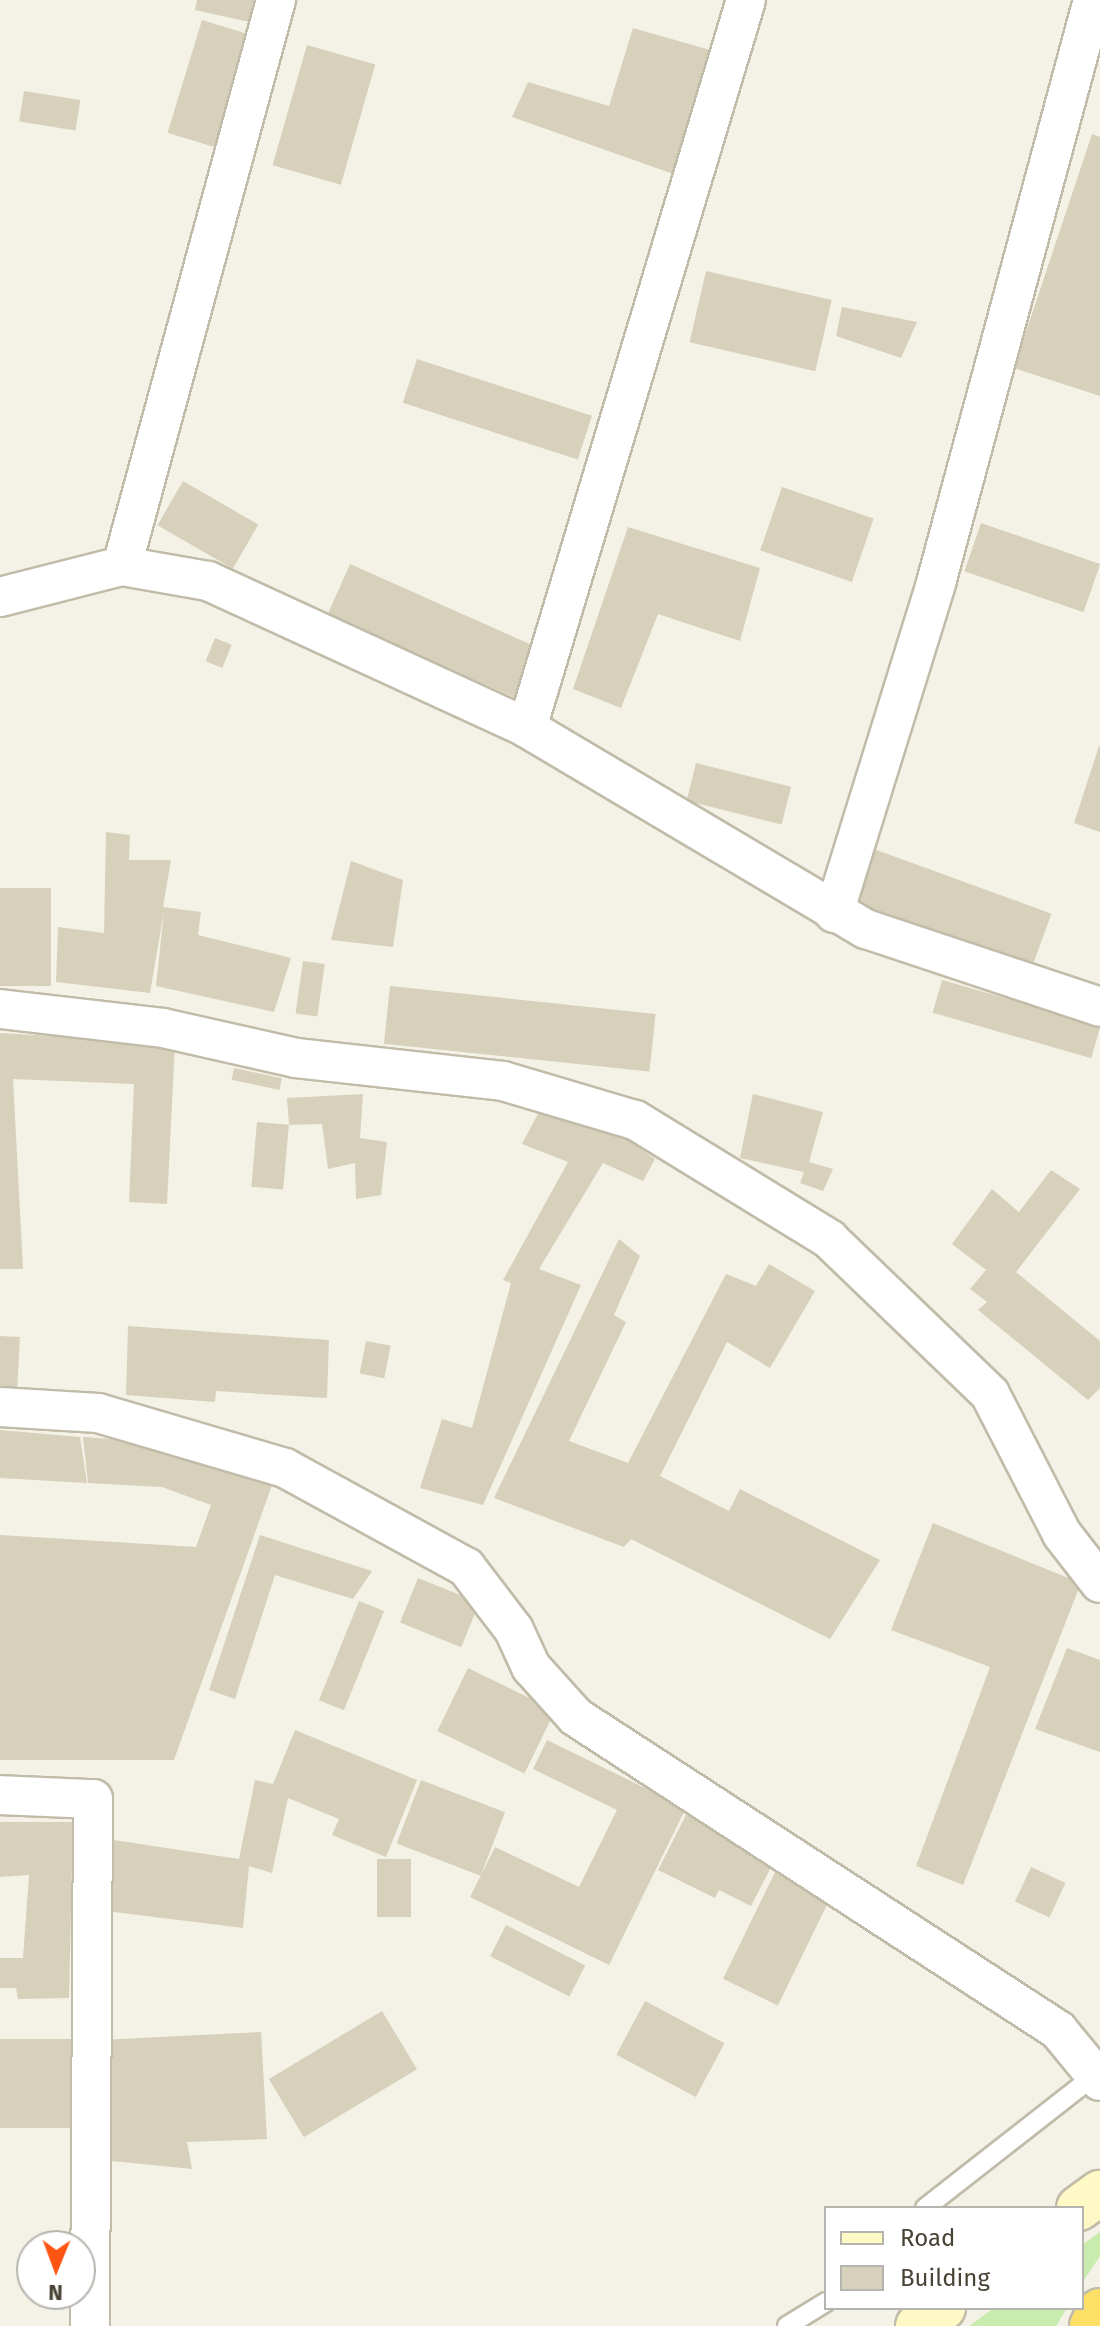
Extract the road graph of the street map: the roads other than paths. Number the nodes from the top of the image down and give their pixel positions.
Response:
1 (276, 0) edge
2 (746, 0) edge
3 (1093, 0) edge
4 (122, 566) junction
5 (0, 597) edge
6 (527, 728) junction
7 (834, 913) junction
8 (1100, 1007) edge
9 (0, 1009) edge
10 (0, 1407) edge
11 (1100, 1583) edge
12 (0, 1795) edge
13 (1097, 2079) edge
14 (1100, 2193) edge
15 (928, 2206) edge
16 (1082, 2206) edge
17 (824, 2303) edge
18 (940, 2310) edge
19 (1100, 2311) edge
20 (90, 2326) edge
21 (787, 2326) edge
22 (918, 2326) edge
23 (1092, 2326) edge

1 - 4 street
2 - 6 street
3 - 7 street
4 - 5 street
4 - 6 street
6 - 7 street
7 - 8 street
9 - 11 street
10 - 13 street
12 - 20 street
13 - 15 lane
14 - 16 main road
17 - 21 lane
18 - 22 main road
19 - 23 highway

